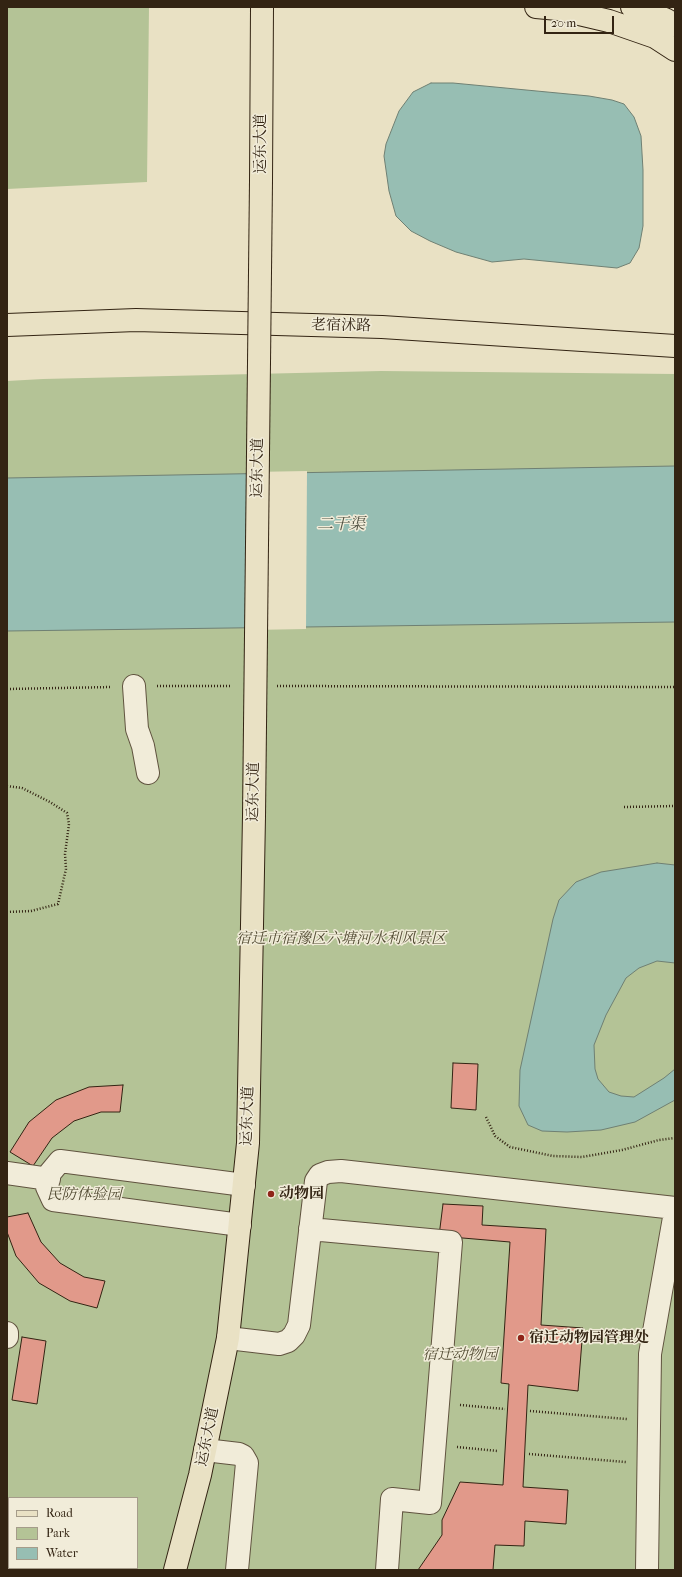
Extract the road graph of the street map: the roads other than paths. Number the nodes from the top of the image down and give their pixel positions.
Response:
1 (262, 7) edge
2 (536, 7) edge
3 (632, 7) edge
4 (675, 25) edge
5 (675, 50) edge
6 (7, 325) edge
7 (672, 345) edge
8 (134, 686) road end
9 (148, 773) dead end
10 (7, 1173) edge
11 (49, 1179) junction
12 (244, 1185) junction
13 (675, 1208) edge
14 (675, 1212) edge
15 (240, 1225) junction
16 (310, 1229) junction
17 (7, 1334) edge
18 (7, 1338) edge
19 (228, 1338) junction
20 (205, 1450) junction
21 (175, 1570) edge
22 (237, 1570) edge
23 (387, 1570) edge
24 (647, 1570) edge

1 - 12 main road, 运东大道, bridge
2 - 5 main road
3 - 4 main road
6 - 7 main road, 老宿沭路
8 - 9 lane
10 - 11 lane
11 - 12 lane
11 - 15 lane
12 - 15 main road, 运东大道
13 - 16 lane
14 - 24 lane
15 - 19 main road, 运东大道
16 - 19 lane
16 - 23 lane
17 - 18 lane
19 - 20 main road, 运东大道
20 - 21 main road, 运东大道
20 - 22 lane

